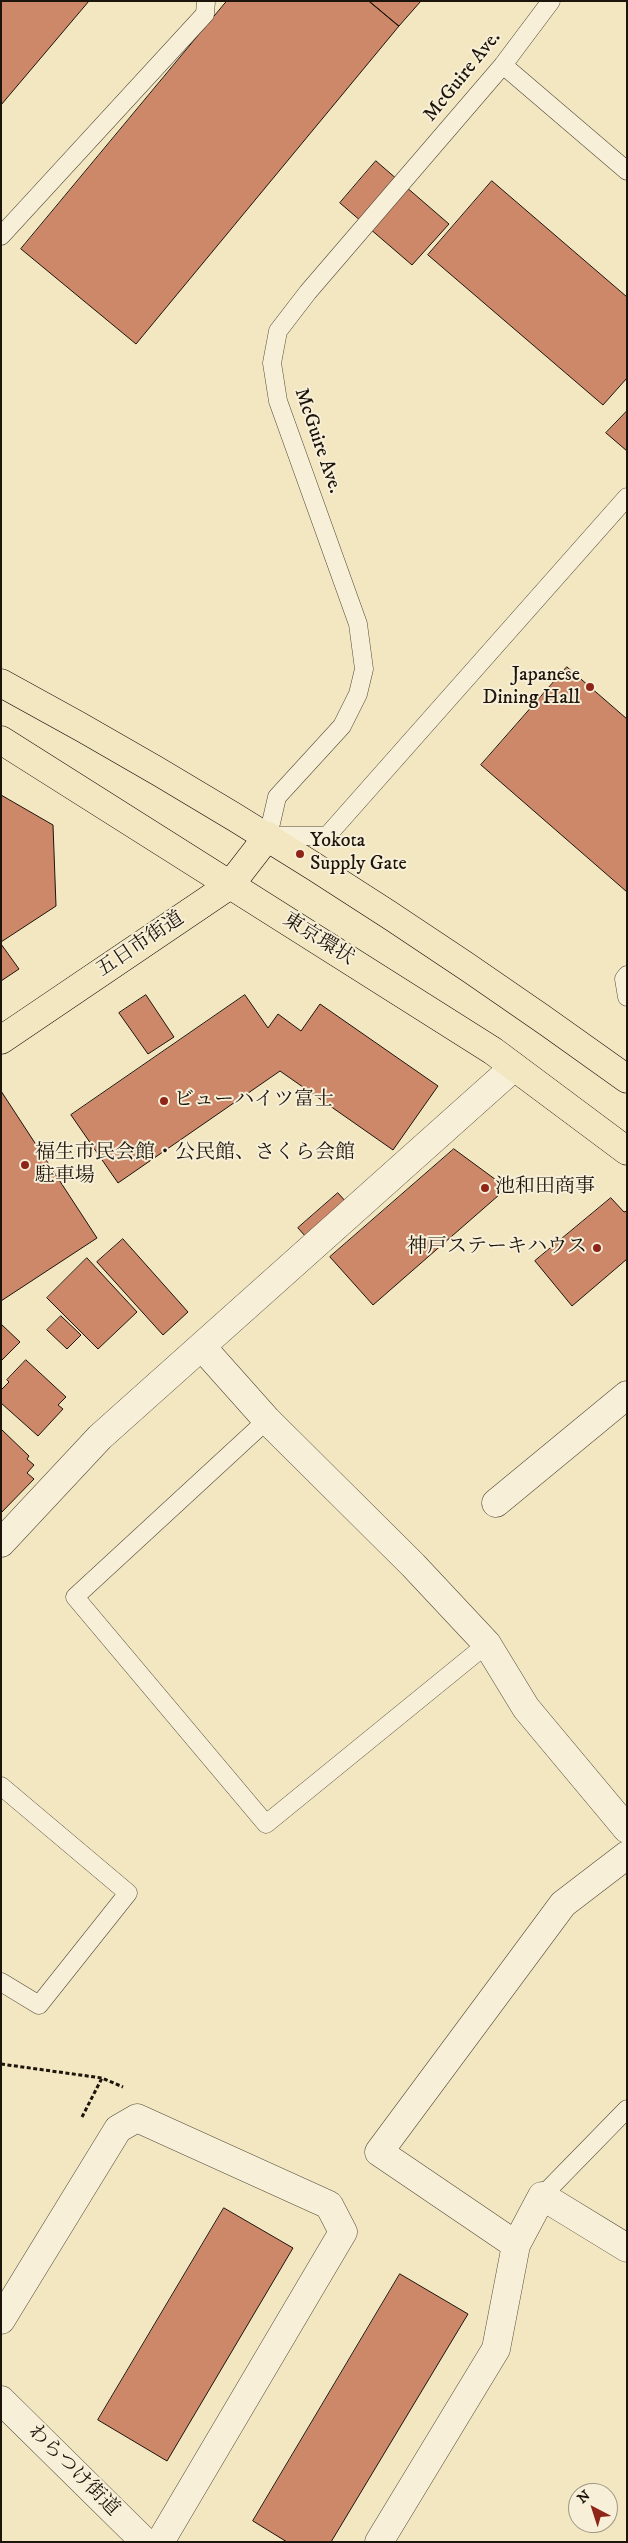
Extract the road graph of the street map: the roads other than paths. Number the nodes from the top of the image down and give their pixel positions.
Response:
1 (206, 1) edge
2 (551, 1) edge
3 (503, 65) junction
4 (627, 171) edge
5 (1, 236) edge
6 (627, 497) edge
7 (1, 683) edge
8 (1, 740) edge
9 (268, 836) junction
10 (230, 885) junction
11 (627, 975) edge
12 (627, 998) edge
13 (1, 1040) edge
14 (514, 1067) junction
15 (627, 1079) edge
16 (627, 1151) edge
17 (202, 1347) junction
18 (627, 1395) edge
19 (267, 1420) junction
20 (496, 1503) dead end
21 (1, 1543) edge
22 (487, 1644) junction
23 (1, 1786) edge
24 (627, 1829) edge
25 (627, 1855) edge
26 (1, 1982) edge
27 (627, 2109) edge
28 (542, 2196) junction
29 (516, 2245) junction
30 (627, 2248) edge
31 (1, 2320) edge
32 (1, 2400) edge
33 (145, 2542) edge
34 (160, 2542) edge
35 (379, 2542) edge

1 - 5 lane
2 - 3 lane, McGuire Ave.
3 - 4 lane
3 - 9 lane, McGuire Ave.
6 - 9 lane
7 - 9 main road
8 - 10 main road, 東京環状
9 - 10 main road, 五日市街道
9 - 15 main road
10 - 13 main road, 五日市街道
10 - 14 main road, 東京環状
11 - 12 lane
14 - 16 main road, 東京環状
14 - 17 street
17 - 19 street
17 - 21 street
18 - 20 street
19 - 22 street
19 - 22 lane
22 - 24 street
23 - 26 lane
25 - 29 street
27 - 28 lane
28 - 29 street
28 - 30 street
29 - 35 street
31 - 34 street
32 - 33 street, わらつけ街道

